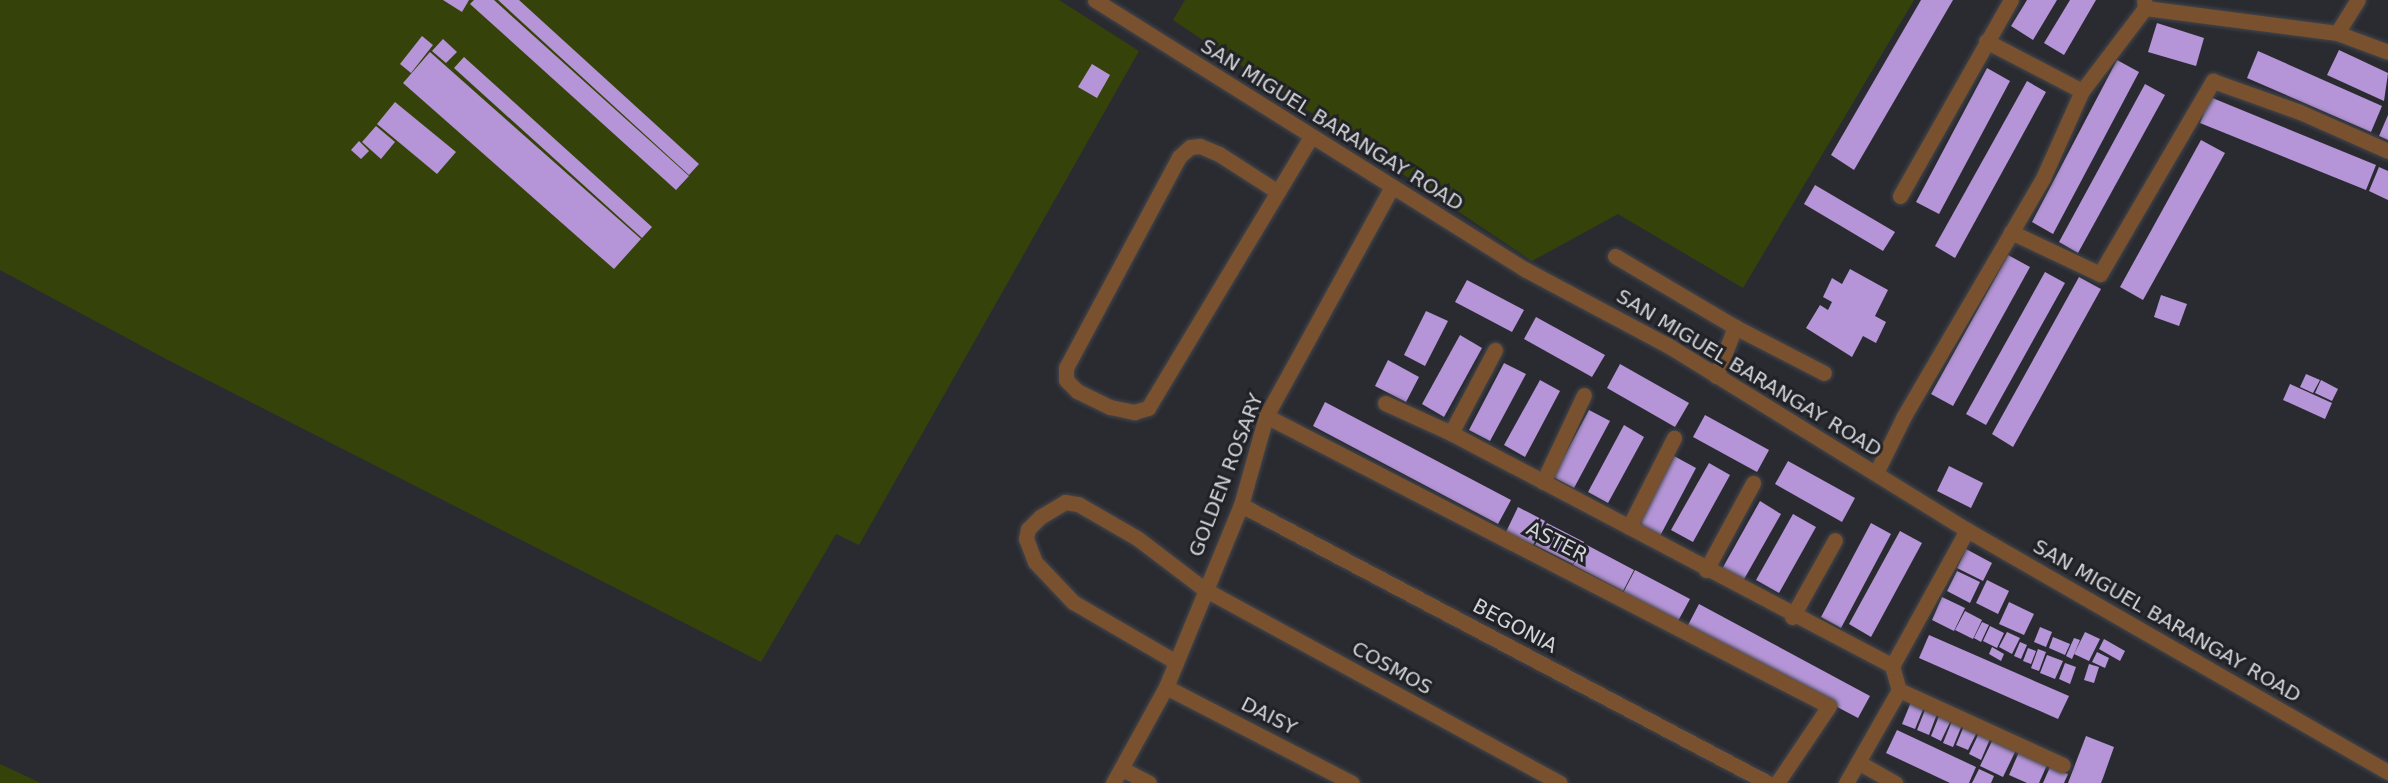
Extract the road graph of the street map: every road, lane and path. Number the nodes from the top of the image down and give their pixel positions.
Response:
1 (1095, 0) edge
2 (2011, 0) edge
3 (2358, 0) edge
4 (2144, 4) edge
5 (2337, 33) junction
6 (1986, 41) junction
7 (2388, 52) edge
8 (2082, 91) junction
9 (1311, 137) junction
10 (2388, 152) edge
11 (1392, 187) junction
12 (1278, 192) junction
13 (1900, 196) dead end
14 (2011, 232) junction
15 (1615, 256) dead end
16 (1735, 327) junction
17 (1495, 350) dead end
18 (1824, 373) dead end
19 (1716, 376) junction
20 (1584, 395) dead end
21 (1385, 402) dead end
22 (1266, 416) junction
23 (1451, 433) junction
24 (1674, 438) dead end
25 (1876, 473) junction
26 (1543, 482) junction
27 (1753, 483) dead end
28 (1241, 506) junction
29 (1629, 527) junction
30 (1967, 530) junction
31 (1835, 540) dead end
32 (1706, 570) junction
33 (1204, 589) junction
34 (1792, 616) junction
35 (1176, 662) junction
36 (1892, 666) junction
37 (1166, 687) junction
38 (1899, 690) junction
39 (1858, 762) junction
40 (2063, 765) dead end
41 (1122, 769) junction
42 (2388, 772) edge
43 (1113, 783) edge
44 (1149, 783) edge
45 (1352, 783) edge
46 (1560, 783) edge
47 (1768, 783) edge
48 (1777, 783) edge
49 (1846, 783) edge
50 (1895, 783) edge

1 - 9 street, SAN MIGUEL BARANGAY ROAD
2 - 6 street
3 - 5 street
4 - 5 street
4 - 8 street
5 - 7 street
6 - 8 street
6 - 13 street
8 - 14 street
9 - 11 street, SAN MIGUEL BARANGAY ROAD
9 - 12 street
10 - 14 street
11 - 19 street, SAN MIGUEL BARANGAY ROAD
11 - 22 street, GOLDEN ROSARY
12 - 12 street
14 - 25 street
15 - 16 street
16 - 18 street
16 - 19 street
17 - 23 street
19 - 25 street, SAN MIGUEL BARANGAY ROAD
20 - 26 street
21 - 23 street
22 - 28 street, GOLDEN ROSARY
22 - 48 street, ASTER
23 - 26 street
24 - 29 street
25 - 30 street, SAN MIGUEL BARANGAY ROAD
26 - 29 street
27 - 32 street
28 - 33 street, GOLDEN ROSARY
28 - 47 street, BEGONIA
29 - 32 street
30 - 36 street
30 - 42 street, SAN MIGUEL BARANGAY ROAD
31 - 34 street
32 - 34 street
33 - 35 street, GOLDEN ROSARY
33 - 35 street, COSMOS
33 - 46 street, COSMOS
34 - 36 street
35 - 37 street, GOLDEN ROSARY
36 - 38 street
37 - 41 street, GOLDEN ROSARY
37 - 45 street, DAISY
38 - 39 street
38 - 40 street
39 - 49 street
39 - 50 street
41 - 43 street, GOLDEN ROSARY
41 - 44 street

